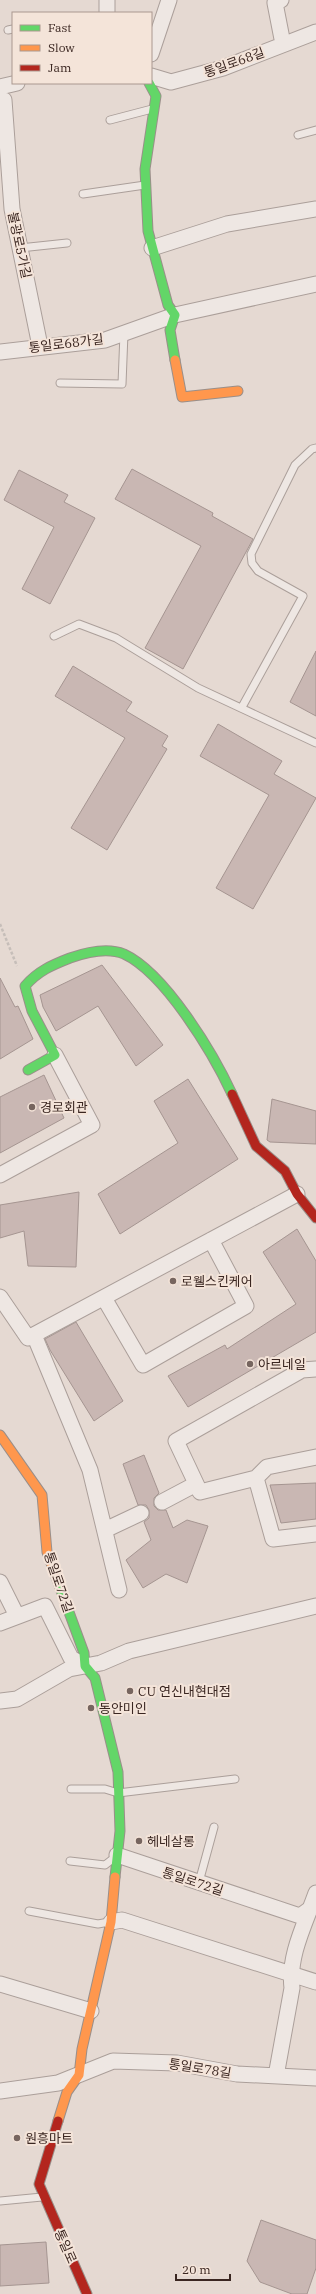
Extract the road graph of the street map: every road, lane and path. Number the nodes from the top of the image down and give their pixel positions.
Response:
1 (107, 0) edge
2 (169, 0) edge
3 (281, 0) edge
4 (107, 12) edge
5 (316, 32) edge
6 (283, 44) junction
7 (152, 51) edge
8 (152, 76) edge
9 (13, 84) edge
10 (150, 84) edge
11 (0, 87) edge
12 (0, 98) edge
13 (154, 108) junction
14 (110, 120) dead end
15 (316, 130) edge
16 (298, 135) dead end
17 (146, 185) junction
18 (83, 194) dead end
19 (316, 209) edge
20 (67, 243) dead end
21 (20, 248) junction
22 (152, 248) junction
23 (316, 284) edge
24 (176, 314) junction
25 (124, 333) junction
26 (40, 346) junction
27 (0, 352) edge
28 (60, 383) dead end
29 (238, 391) dead end
30 (316, 448) edge
31 (54, 636) dead end
32 (242, 707) junction
33 (316, 743) edge
34 (0, 924) edge
35 (25, 986) junction
36 (55, 1056) junction
37 (28, 1070) dead end
38 (0, 1175) edge
39 (297, 1194) junction
40 (316, 1218) edge
41 (211, 1240) junction
42 (0, 1297) edge
43 (104, 1298) junction
44 (34, 1335) junction
45 (316, 1369) edge
46 (0, 1435) edge
47 (316, 1457) edge
48 (256, 1478) junction
49 (196, 1484) junction
50 (162, 1502) dead end
51 (141, 1513) dead end
52 (104, 1530) junction
53 (316, 1534) edge
54 (0, 1582) edge
55 (119, 1590) dead end
56 (316, 1606) edge
57 (17, 1616) junction
58 (0, 1622) edge
59 (85, 1666) junction
60 (0, 1701) edge
61 (235, 1779) dead end
62 (71, 1789) dead end
63 (118, 1793) junction
64 (214, 1827) dead end
65 (117, 1855) junction
66 (70, 1861) dead end
67 (199, 1882) junction
68 (316, 1893) edge
69 (313, 1909) edge
70 (29, 1910) dead end
71 (110, 1922) junction
72 (290, 1974) junction
73 (316, 1982) edge
74 (0, 1984) edge
75 (91, 2011) junction
76 (79, 2075) junction
77 (276, 2076) junction
78 (316, 2078) edge
79 (0, 2091) edge
80 (45, 2197) junction
81 (0, 2201) edge
82 (87, 2294) edge

1 - 4 street
2 - 7 street
3 - 6 street
5 - 6 street, 통일로68길
6 - 8 street, 통일로68길
9 - 11 street
10 - 13 street
12 - 21 street, 불광로5가길
13 - 14 lane
13 - 17 street
15 - 16 lane
17 - 18 lane
17 - 22 street
19 - 22 street
20 - 21 lane
21 - 26 street, 불광로5가길
22 - 24 street
23 - 24 street, 통일로68가길
24 - 25 street, 통일로68가길
24 - 29 street
25 - 26 street, 통일로68가길
25 - 28 lane
26 - 27 street, 통일로68가길
30 - 32 lane
31 - 32 lane
32 - 33 lane
34 - 35 path
35 - 36 street
35 - 39 street
36 - 37 street
36 - 38 street
39 - 40 street
39 - 41 street
41 - 43 street
41 - 43 street
42 - 44 street
43 - 44 street
44 - 52 street
45 - 49 street
46 - 59 street, 통일로72길
47 - 48 street
48 - 49 street
48 - 53 street
49 - 50 street
51 - 52 street
52 - 55 street
54 - 57 street
56 - 59 street
57 - 58 street, 통일로72길
57 - 59 street, 통일로72길
59 - 60 street
59 - 63 street, 통일로72길
61 - 63 lane
62 - 63 lane
63 - 65 street, 통일로72길
64 - 67 lane
65 - 66 lane
65 - 67 street, 통일로72길
65 - 71 street
67 - 69 street, 통일로72길
68 - 69 street
69 - 72 street
70 - 71 lane
71 - 72 street
71 - 75 street
72 - 73 street
72 - 77 street
74 - 75 street
75 - 76 street
76 - 77 street, 통일로78길
76 - 79 street, 통일로78길
76 - 80 street
77 - 78 street, 통일로78길
80 - 81 lane
80 - 82 street, 통일로

